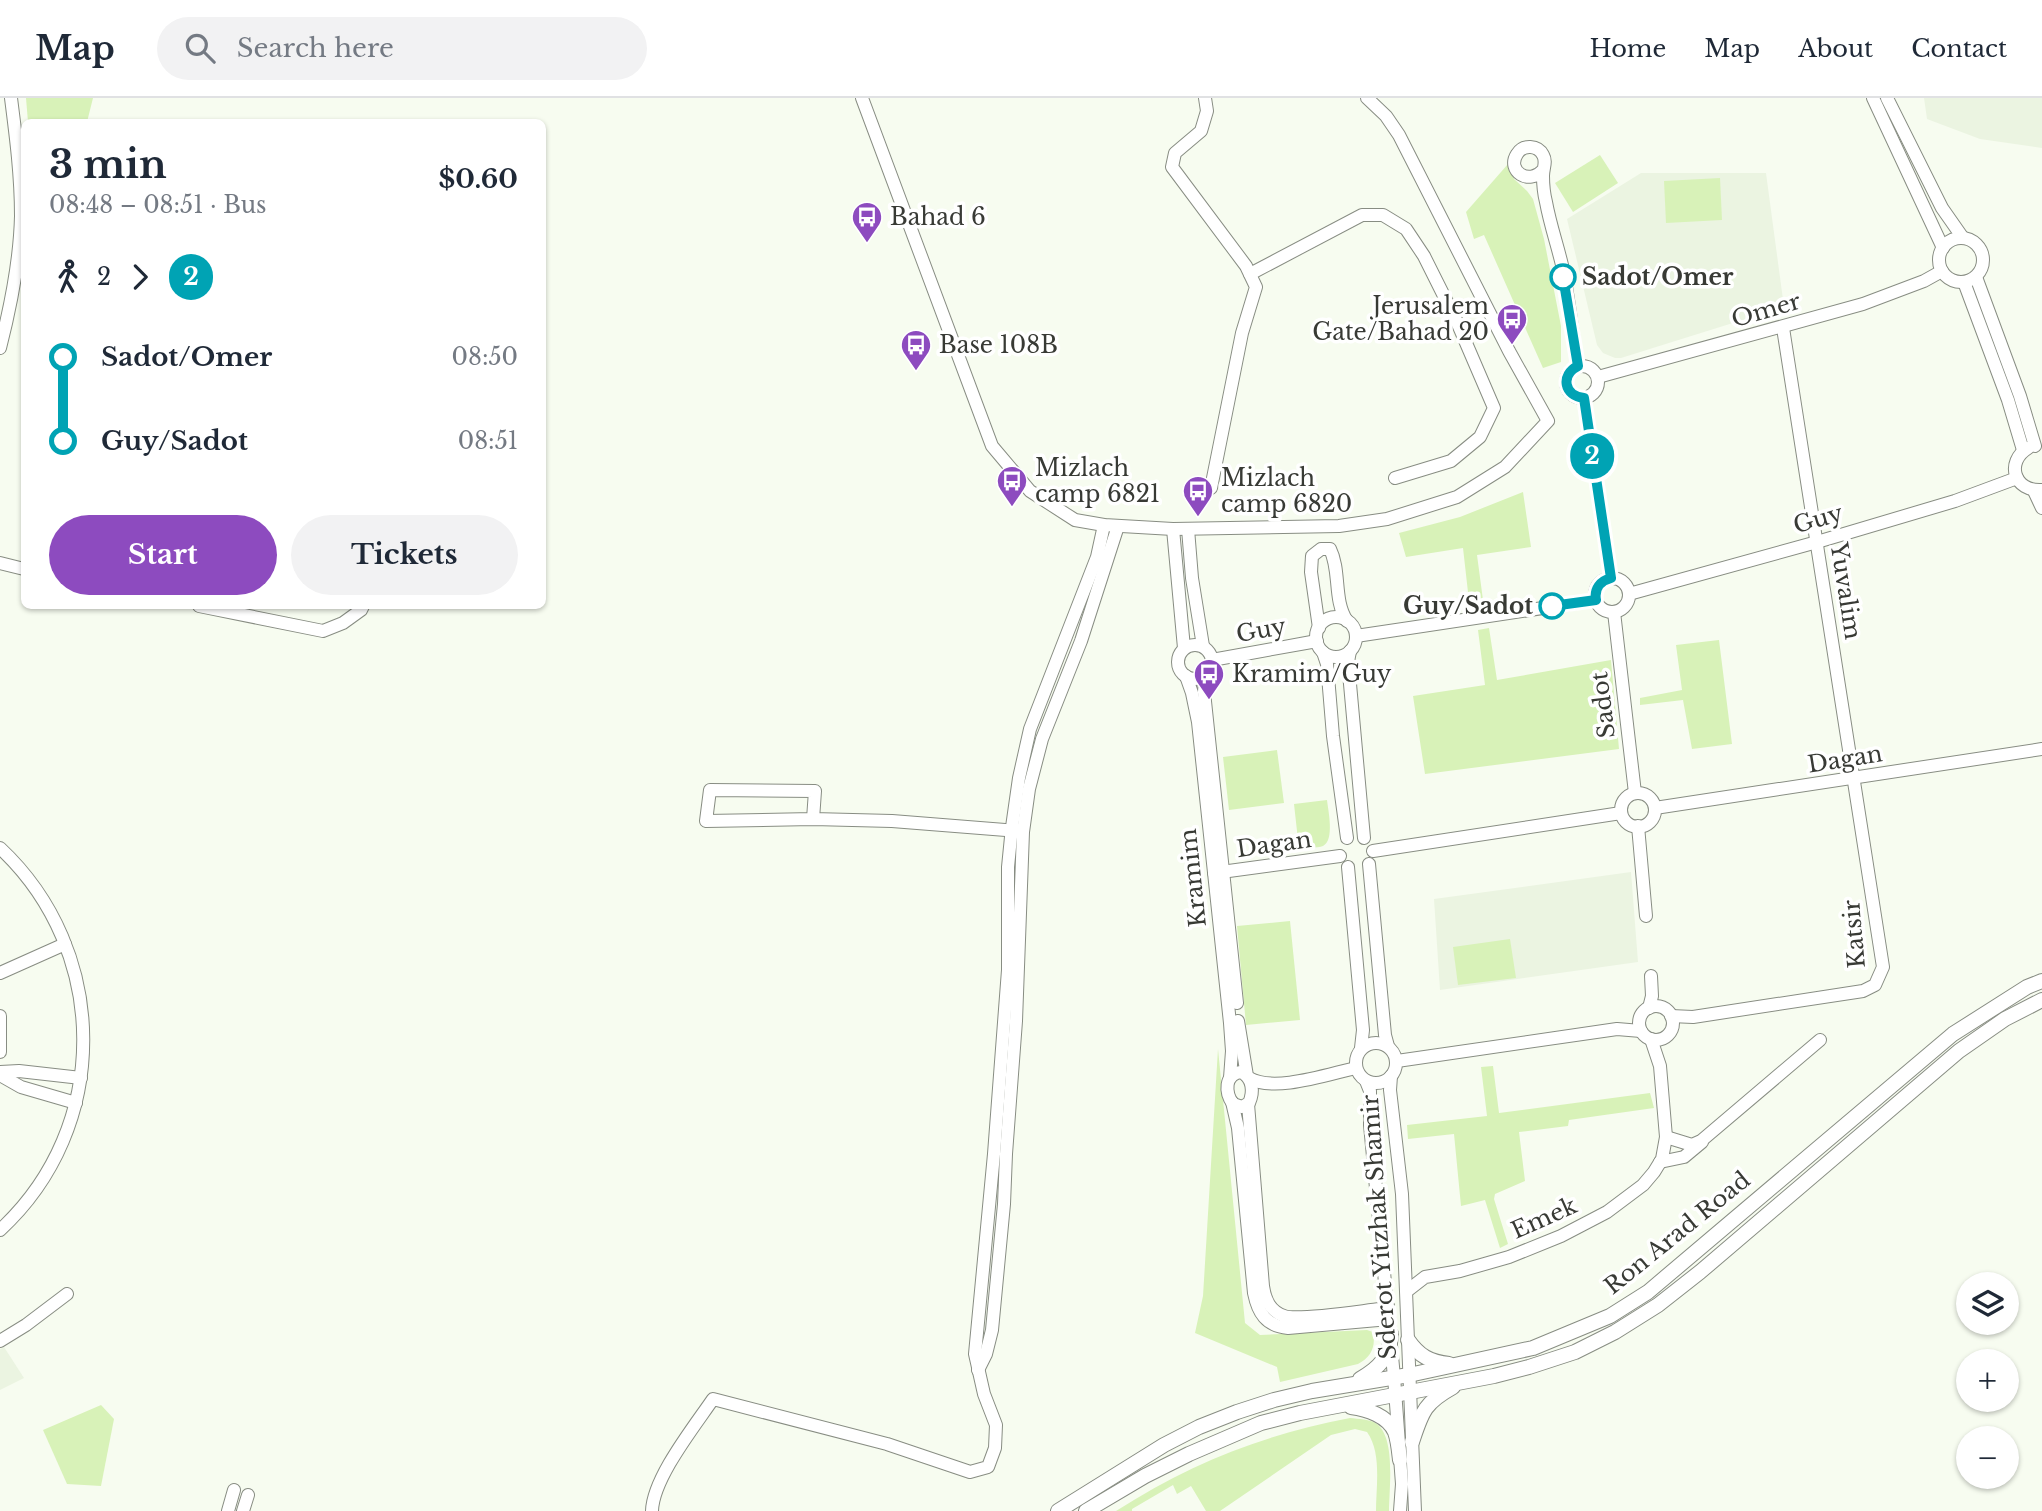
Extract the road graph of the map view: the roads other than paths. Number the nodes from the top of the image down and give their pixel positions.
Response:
1 (11, 98) edge
2 (862, 98) edge
3 (1205, 98) edge
4 (1367, 98) edge
5 (1873, 98) edge
6 (1887, 98) edge
7 (1543, 170) junction
8 (1525, 177) junction
9 (1549, 219) junction
10 (1963, 238) junction
11 (1942, 248) junction
12 (1942, 271) junction
13 (1250, 274) junction
14 (1970, 279) junction
15 (6, 290) edge
16 (1783, 328) junction
17 (0, 348) edge
18 (1578, 366) junction
19 (1598, 377) junction
20 (1584, 398) junction
21 (2033, 447) edge
22 (1395, 478) dead end
23 (2017, 478) junction
24 (1211, 488) dead end
25 (2038, 490) edge
26 (2042, 508) edge
27 (1104, 525) junction
28 (1118, 526) junction
29 (1188, 529) junction
30 (1173, 530) junction
31 (1817, 542) junction
32 (0, 563) edge
33 (21, 568) edge
34 (1611, 578) junction
35 (1629, 594) junction
36 (1596, 600) junction
37 (214, 609) edge
38 (362, 609) edge
39 (1614, 612) junction
40 (1347, 621) junction
41 (1356, 636) junction
42 (1320, 640) junction
43 (1203, 646) junction
44 (1184, 648) junction
45 (1350, 651) junction
46 (1212, 660) junction
47 (1207, 674) junction
48 (1186, 676) junction
49 (2042, 749) edge
50 (1854, 779) junction
51 (1635, 793) junction
52 (1654, 808) junction
53 (1621, 813) junction
54 (813, 819) junction
55 (1638, 827) junction
56 (1017, 831) junction
57 (1347, 838) junction
58 (1364, 838) junction
59 (0, 848) edge
60 (1373, 850) junction
61 (1340, 856) junction
62 (1368, 864) junction
63 (1348, 867) junction
64 (1218, 873) junction
65 (1646, 916) dead end
66 (65, 944) junction
67 (0, 973) edge
68 (1652, 981) dead end
69 (2042, 981) edge
70 (2042, 1000) edge
71 (0, 1016) edge
72 (1656, 1023) junction
73 (1820, 1040) dead end
74 (1388, 1046) junction
75 (1362, 1048) junction
76 (0, 1052) edge
77 (1397, 1061) junction
78 (1356, 1068) junction
79 (0, 1074) edge
80 (1391, 1076) junction
81 (1248, 1077) junction
82 (81, 1078) junction
83 (1230, 1078) junction
84 (1366, 1081) junction
85 (1283, 1083) junction
86 (1232, 1102) junction
87 (76, 1103) junction
88 (1249, 1103) junction
89 (1709, 1134) junction
90 (1666, 1137) junction
91 (1660, 1162) junction
92 (3, 1221) edge
93 (1406, 1264) junction
94 (1425, 1277) junction
95 (1406, 1291) junction
96 (67, 1294) dead end
97 (1390, 1320) junction
98 (1408, 1340) junction
99 (0, 1341) edge
100 (1454, 1365) junction
101 (1401, 1376) junction
102 (1464, 1382) junction
103 (1352, 1384) junction
104 (1402, 1393) junction
105 (1339, 1406) junction
106 (1412, 1442) junction
107 (1400, 1460) junction
108 (234, 1490) dead end
109 (248, 1495) dead end
110 (228, 1511) edge
111 (243, 1511) edge
112 (652, 1511) edge
113 (1058, 1511) edge
114 (1086, 1511) edge
115 (1400, 1511) edge
116 (1415, 1511) edge

1 - 15 street
2 - 27 street
3 - 13 street
4 - 29 street
5 - 11 street
6 - 10 street
7 - 8 street
7 - 8 street
7 - 9 street
8 - 9 street
9 - 18 street
10 - 11 street
10 - 14 street
11 - 12 street
12 - 14 street
12 - 16 street, Omer
13 - 22 street
13 - 24 street
14 - 21 street
15 - 17 street
16 - 19 street, Omer
16 - 31 street, Yuvalim
18 - 19 street
18 - 20 street
19 - 20 street
20 - 34 street
21 - 23 street
23 - 25 street
23 - 31 street, Guy
25 - 26 street
27 - 28 street
27 - 56 street
28 - 30 street
28 - 56 street
29 - 30 street
29 - 43 street
30 - 44 street
31 - 35 street, Guy
31 - 50 street, Yuvalim
32 - 33 street
34 - 35 street
34 - 36 street
35 - 39 street
36 - 39 street
36 - 41 street
37 - 38 street
39 - 51 street, Sadot
40 - 41 street
40 - 42 street
40 - 42 street
41 - 45 street
42 - 45 street
42 - 46 street, Guy
42 - 57 street
43 - 44 street
43 - 46 street
44 - 48 street
45 - 58 street
46 - 47 street
47 - 48 street
47 - 64 street, Kramim
48 - 64 street, Kramim
49 - 50 street, Dagan
50 - 52 street, Dagan
50 - 72 street, Katsir
51 - 52 street
51 - 53 street
52 - 55 street
53 - 55 street
53 - 60 street
54 - 54 street
54 - 56 street
55 - 65 street
56 - 112 street
57 - 58 street
57 - 61 street
58 - 60 street
59 - 66 street
60 - 62 street
61 - 63 street
61 - 64 street, Dagan
62 - 63 street
62 - 74 street
63 - 75 street
64 - 81 street, Kramim
64 - 83 street, Kramim
66 - 67 street
66 - 82 street
68 - 72 street
69 - 100 main road, Ron Arad Road
70 - 102 main road, Ron Arad Road
71 - 76 street
72 - 77 street, Katsir
72 - 90 street, Emek
73 - 89 street
74 - 75 street
74 - 77 street
75 - 78 street
77 - 80 street
78 - 84 street
78 - 85 street
79 - 82 street
79 - 87 street
80 - 84 street
80 - 93 street, Sderot Yitzhak Shamir
81 - 83 street
81 - 85 street
81 - 88 street
82 - 87 street
83 - 86 street
84 - 97 street, Sderot Yitzhak Shamir
85 - 88 street
86 - 88 street
86 - 97 street
87 - 92 street
88 - 97 street
89 - 90 street
89 - 91 street
90 - 91 street, Emek
91 - 94 street, Emek
93 - 94 street
93 - 95 street, Sderot Yitzhak Shamir
94 - 95 street
95 - 98 street, Sderot Yitzhak Shamir
96 - 99 street
97 - 101 street, Sderot Yitzhak Shamir
97 - 103 main road
98 - 100 main road
98 - 101 street, Sderot Yitzhak Shamir
100 - 101 main road, Ron Arad Road
101 - 103 main road, Ron Arad Road
101 - 104 street
102 - 104 main road, Ron Arad Road
102 - 106 main road
103 - 113 main road, Ron Arad Road
104 - 105 main road, Ron Arad Road
104 - 106 street
104 - 107 street
105 - 107 main road
105 - 114 main road, Ron Arad Road
106 - 116 street
107 - 115 street
108 - 110 street
109 - 111 street

